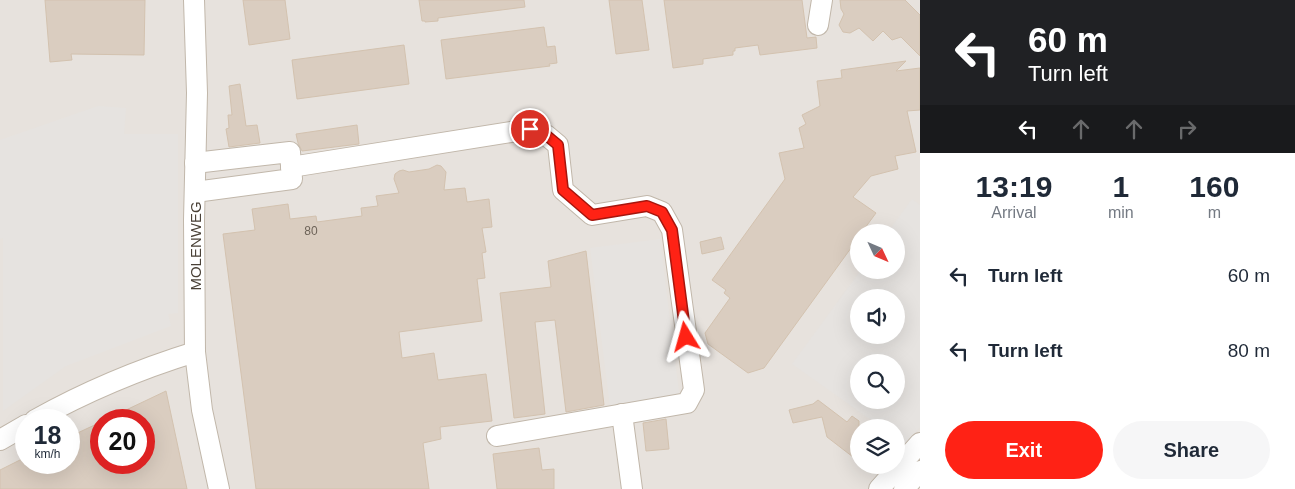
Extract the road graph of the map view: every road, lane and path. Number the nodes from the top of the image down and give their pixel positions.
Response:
1 (194, 0) edge
2 (822, 0) edge
3 (818, 25) dead end
4 (195, 163) junction
5 (292, 167) junction
6 (195, 192) junction
7 (195, 352) junction
8 (55, 409) edge
9 (622, 414) junction
10 (15, 431) edge
11 (497, 436) dead end
12 (0, 440) edge
13 (920, 442) edge
14 (920, 471) edge
15 (219, 489) edge
16 (632, 489) edge
17 (879, 489) edge
18 (904, 489) edge

1 - 4 street, MOLENWEG
2 - 3 street
4 - 5 street
4 - 6 street, MOLENWEG
5 - 6 street
5 - 9 street
6 - 7 street, MOLENWEG
7 - 8 street
7 - 15 street, MOLENWEG
9 - 11 street
9 - 16 street
10 - 12 street
13 - 17 street
14 - 18 street

